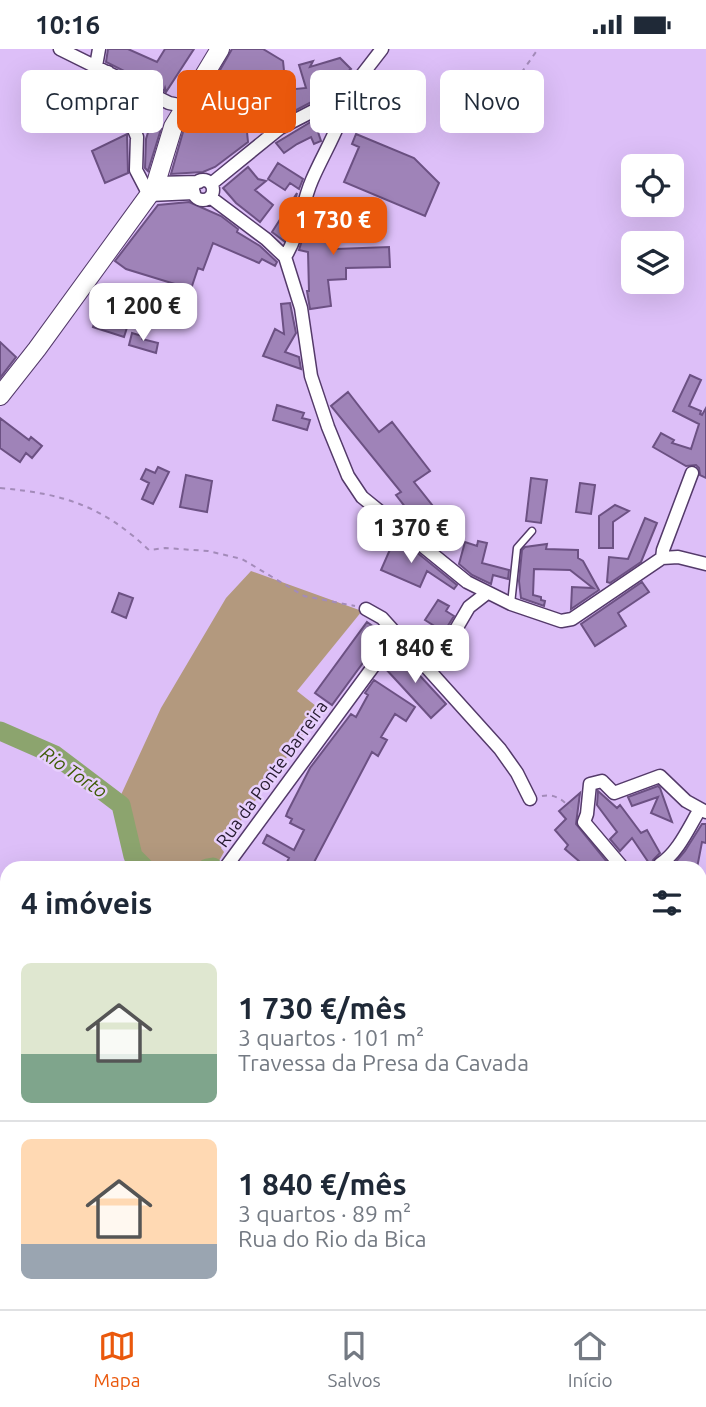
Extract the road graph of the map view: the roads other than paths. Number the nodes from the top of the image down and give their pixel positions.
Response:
1 (61, 49) edge
2 (99, 49) edge
3 (219, 49) edge
4 (382, 49) edge
5 (102, 69) junction
6 (206, 70) edge
7 (366, 70) edge
8 (177, 105) edge
9 (177, 119) edge
10 (274, 133) edge
11 (334, 133) edge
12 (153, 189) junction
13 (203, 189) junction
14 (285, 257) junction
15 (0, 396) edge
16 (692, 473) dead end
17 (532, 531) dead end
18 (662, 558) junction
19 (706, 564) edge
20 (487, 593) junction
21 (511, 604) junction
22 (366, 609) road end
23 (400, 637) junction
24 (431, 672) junction
25 (530, 799) road end
26 (703, 811) edge
27 (230, 861) edge
28 (617, 861) edge
29 (665, 861) edge

1 - 5 street
2 - 5 street
3 - 6 street
4 - 7 street
5 - 8 street
5 - 12 street
9 - 12 street
10 - 13 street
11 - 14 street
12 - 13 street
12 - 15 street
13 - 14 street
14 - 20 street
16 - 18 street
17 - 21 lane
18 - 19 street
18 - 21 street
20 - 21 street
20 - 24 street
22 - 23 street
23 - 24 street
23 - 27 street, Rua da Ponte Barreira
24 - 25 street
26 - 28 street
26 - 29 street

